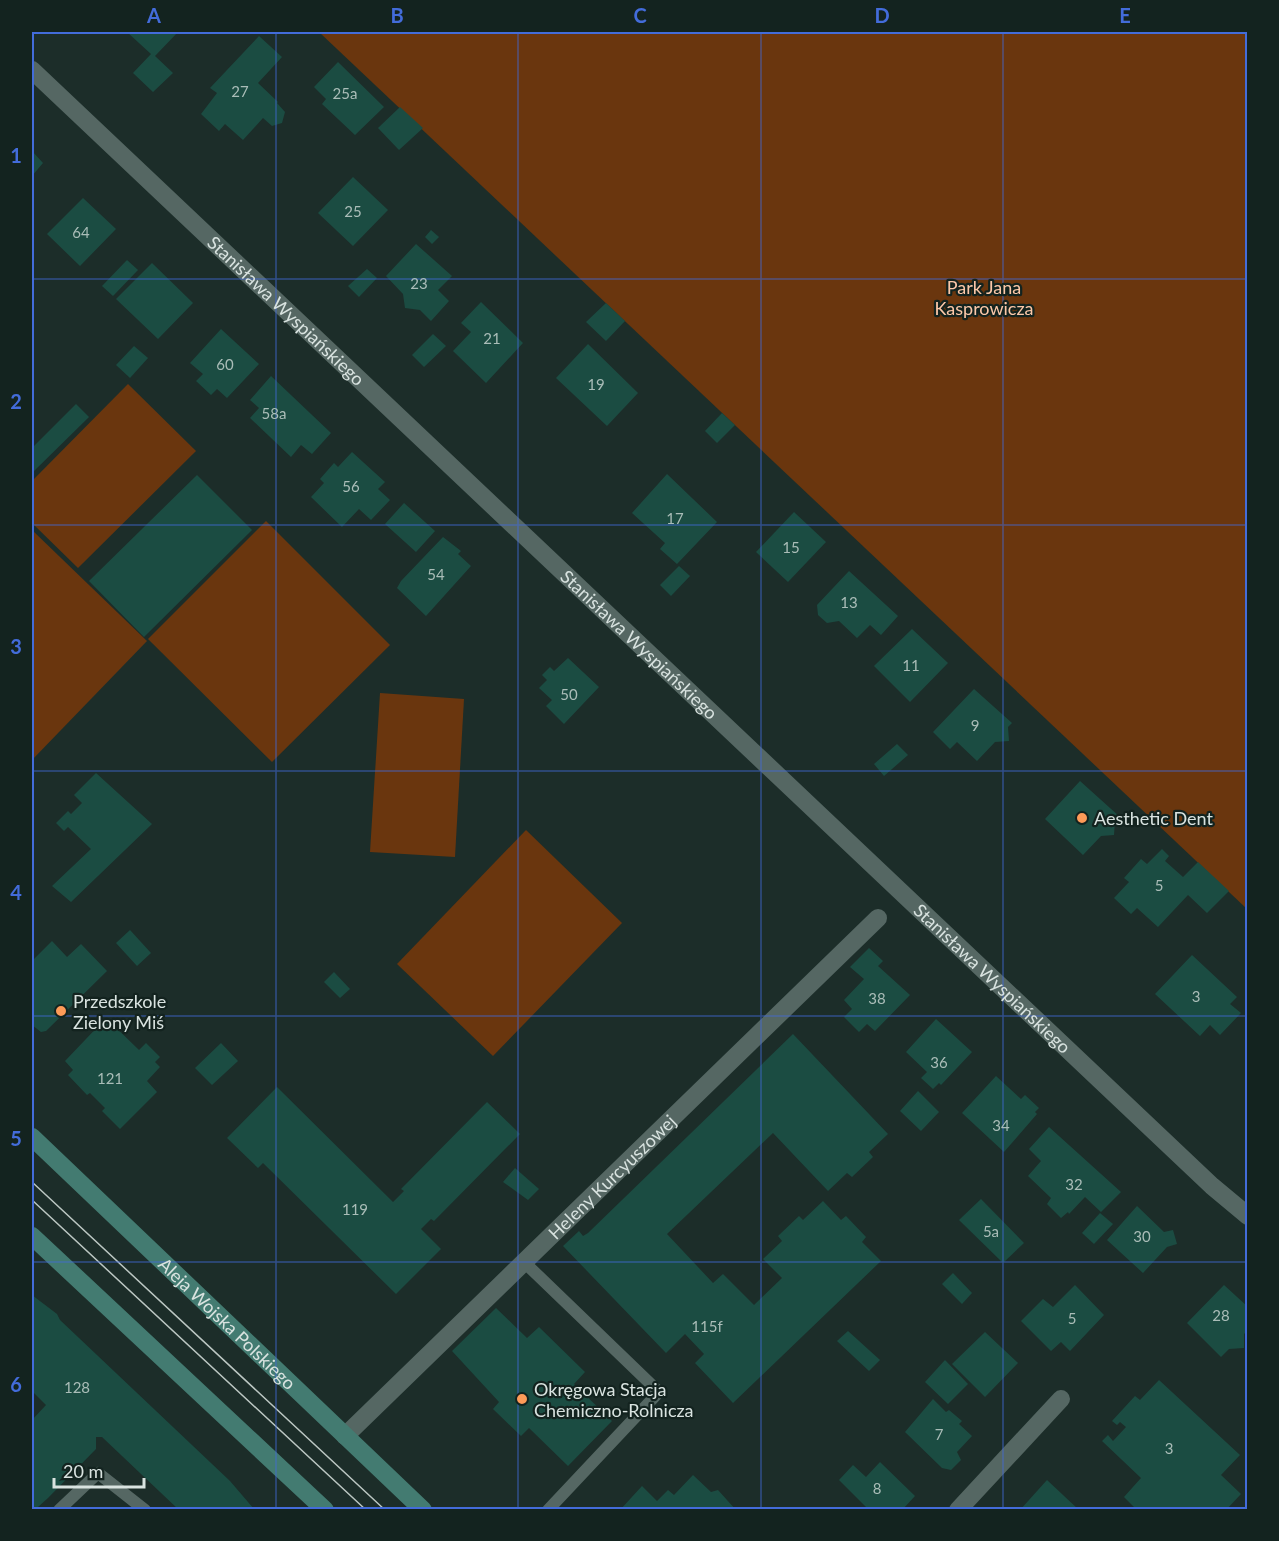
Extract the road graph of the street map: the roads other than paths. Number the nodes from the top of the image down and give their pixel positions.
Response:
1 (32, 70) edge
2 (878, 918) dead end
3 (32, 1137) edge
4 (1247, 1215) edge
5 (32, 1236) edge
6 (524, 1262) junction
7 (1061, 1399) dead end
8 (345, 1436) junction
9 (59, 1509) edge
10 (145, 1509) edge
11 (325, 1509) edge
12 (423, 1509) edge
13 (548, 1509) edge
14 (958, 1509) edge

1 - 4 street, Stanisława Wyspiańskiego
2 - 6 street, Heleny Kurcyuszowej
3 - 8 main road, Aleja Wojska Polskiego
5 - 11 main road
6 - 8 street, Heleny Kurcyuszowej
6 - 13 lane
7 - 14 street
8 - 12 main road, Aleja Wojska Polskiego
9 - 10 lane

